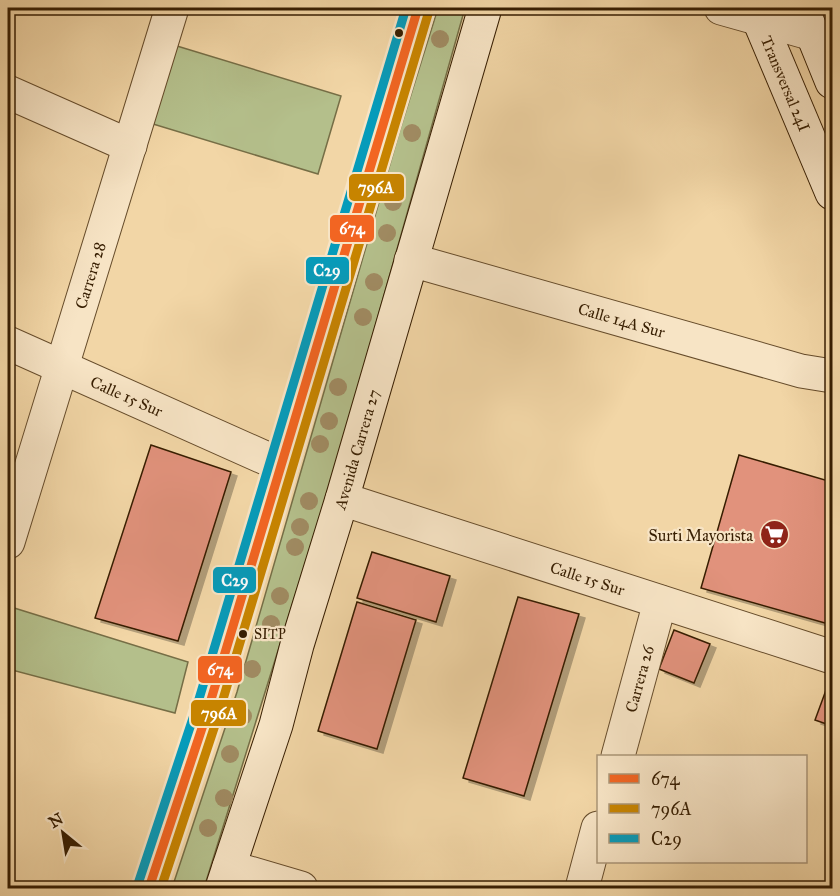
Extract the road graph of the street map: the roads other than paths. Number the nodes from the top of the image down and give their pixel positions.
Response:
1 (172, 8) edge
2 (418, 8) edge
3 (485, 8) edge
4 (721, 8) edge
5 (757, 13) edge
6 (816, 29) edge
7 (832, 82) edge
8 (8, 92) edge
9 (130, 146) junction
10 (832, 193) edge
11 (411, 260) junction
12 (8, 343) edge
13 (61, 367) junction
14 (832, 376) edge
15 (281, 465) junction
16 (342, 499) junction
17 (8, 542) edge
18 (660, 602) junction
19 (832, 657) edge
20 (618, 755) edge
21 (597, 832) edge
22 (226, 878) edge
23 (149, 888) edge
24 (301, 888) edge
25 (582, 888) edge

1 - 9 street, Carrera 28
2 - 15 street
3 - 11 street, Avenida Carrera 27
4 - 5 street
5 - 6 street
5 - 10 street, Transversal 24I
6 - 7 street
8 - 9 street
9 - 13 street, Carrera 28
11 - 14 street, Calle 14A Sur
11 - 16 street, Avenida Carrera 27
12 - 13 street, Calle 15 Sur
13 - 15 street, Calle 15 Sur
13 - 17 street, Carrera 28
15 - 23 street
16 - 18 street, Calle 15 Sur
16 - 22 street, Avenida Carrera 27
18 - 19 street, Calle 15 Sur
18 - 20 street, Carrera 26
21 - 25 street
22 - 24 street

